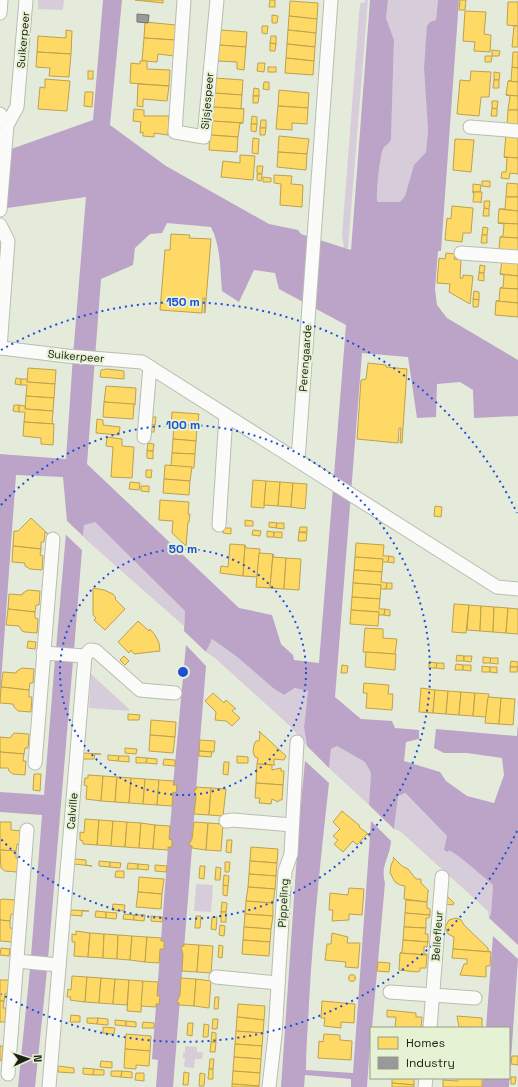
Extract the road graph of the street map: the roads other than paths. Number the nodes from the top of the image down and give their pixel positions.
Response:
1 (1, 0) edge
2 (26, 0) edge
3 (184, 0) edge
4 (217, 0) edge
5 (331, 0) edge
6 (0, 13) edge
7 (0, 114) edge
8 (7, 125) junction
9 (470, 127) dead end
10 (518, 131) edge
11 (0, 210) edge
12 (0, 225) edge
13 (461, 253) dead end
14 (518, 257) edge
15 (0, 348) edge
16 (150, 367) junction
17 (226, 415) junction
18 (144, 437) dead end
19 (298, 460) junction
20 (219, 525) dead end
21 (53, 539) dead end
22 (518, 589) edge
23 (48, 654) junction
24 (80, 656) junction
25 (175, 693) dead end
26 (297, 742) dead end
27 (34, 763) dead end
28 (226, 821) dead end
29 (292, 825) junction
30 (27, 830) dead end
31 (442, 877) dead end
32 (21, 962) junction
33 (54, 964) junction
34 (216, 977) dead end
35 (278, 983) junction
36 (390, 992) dead end
37 (433, 995) junction
38 (475, 998) dead end
39 (430, 1027) edge
40 (8, 1074) dead end
41 (49, 1087) edge
42 (269, 1087) edge

1 - 6 street
2 - 8 street, Suikerpeer
3 - 4 street, Sijsjespeer
5 - 19 street, Perengaarde
7 - 8 street
8 - 11 street, Suikerpeer
9 - 10 street
12 - 15 street, Suikerpeer
13 - 14 street
15 - 16 street, Suikerpeer
16 - 17 street, Suikerpeer
16 - 18 street
17 - 19 street, Suikerpeer
17 - 20 street
19 - 22 street
21 - 23 street
23 - 24 street
23 - 27 street
24 - 25 street
24 - 33 street, Calville
26 - 29 street, Pippeling
28 - 29 street
29 - 35 street, Pippeling
30 - 32 street
31 - 37 street, Bellefleur
32 - 33 street
32 - 40 street
33 - 41 street, Calville
34 - 35 street
35 - 42 street, Pippeling
36 - 37 street
37 - 38 street
37 - 39 street, Bellefleur

